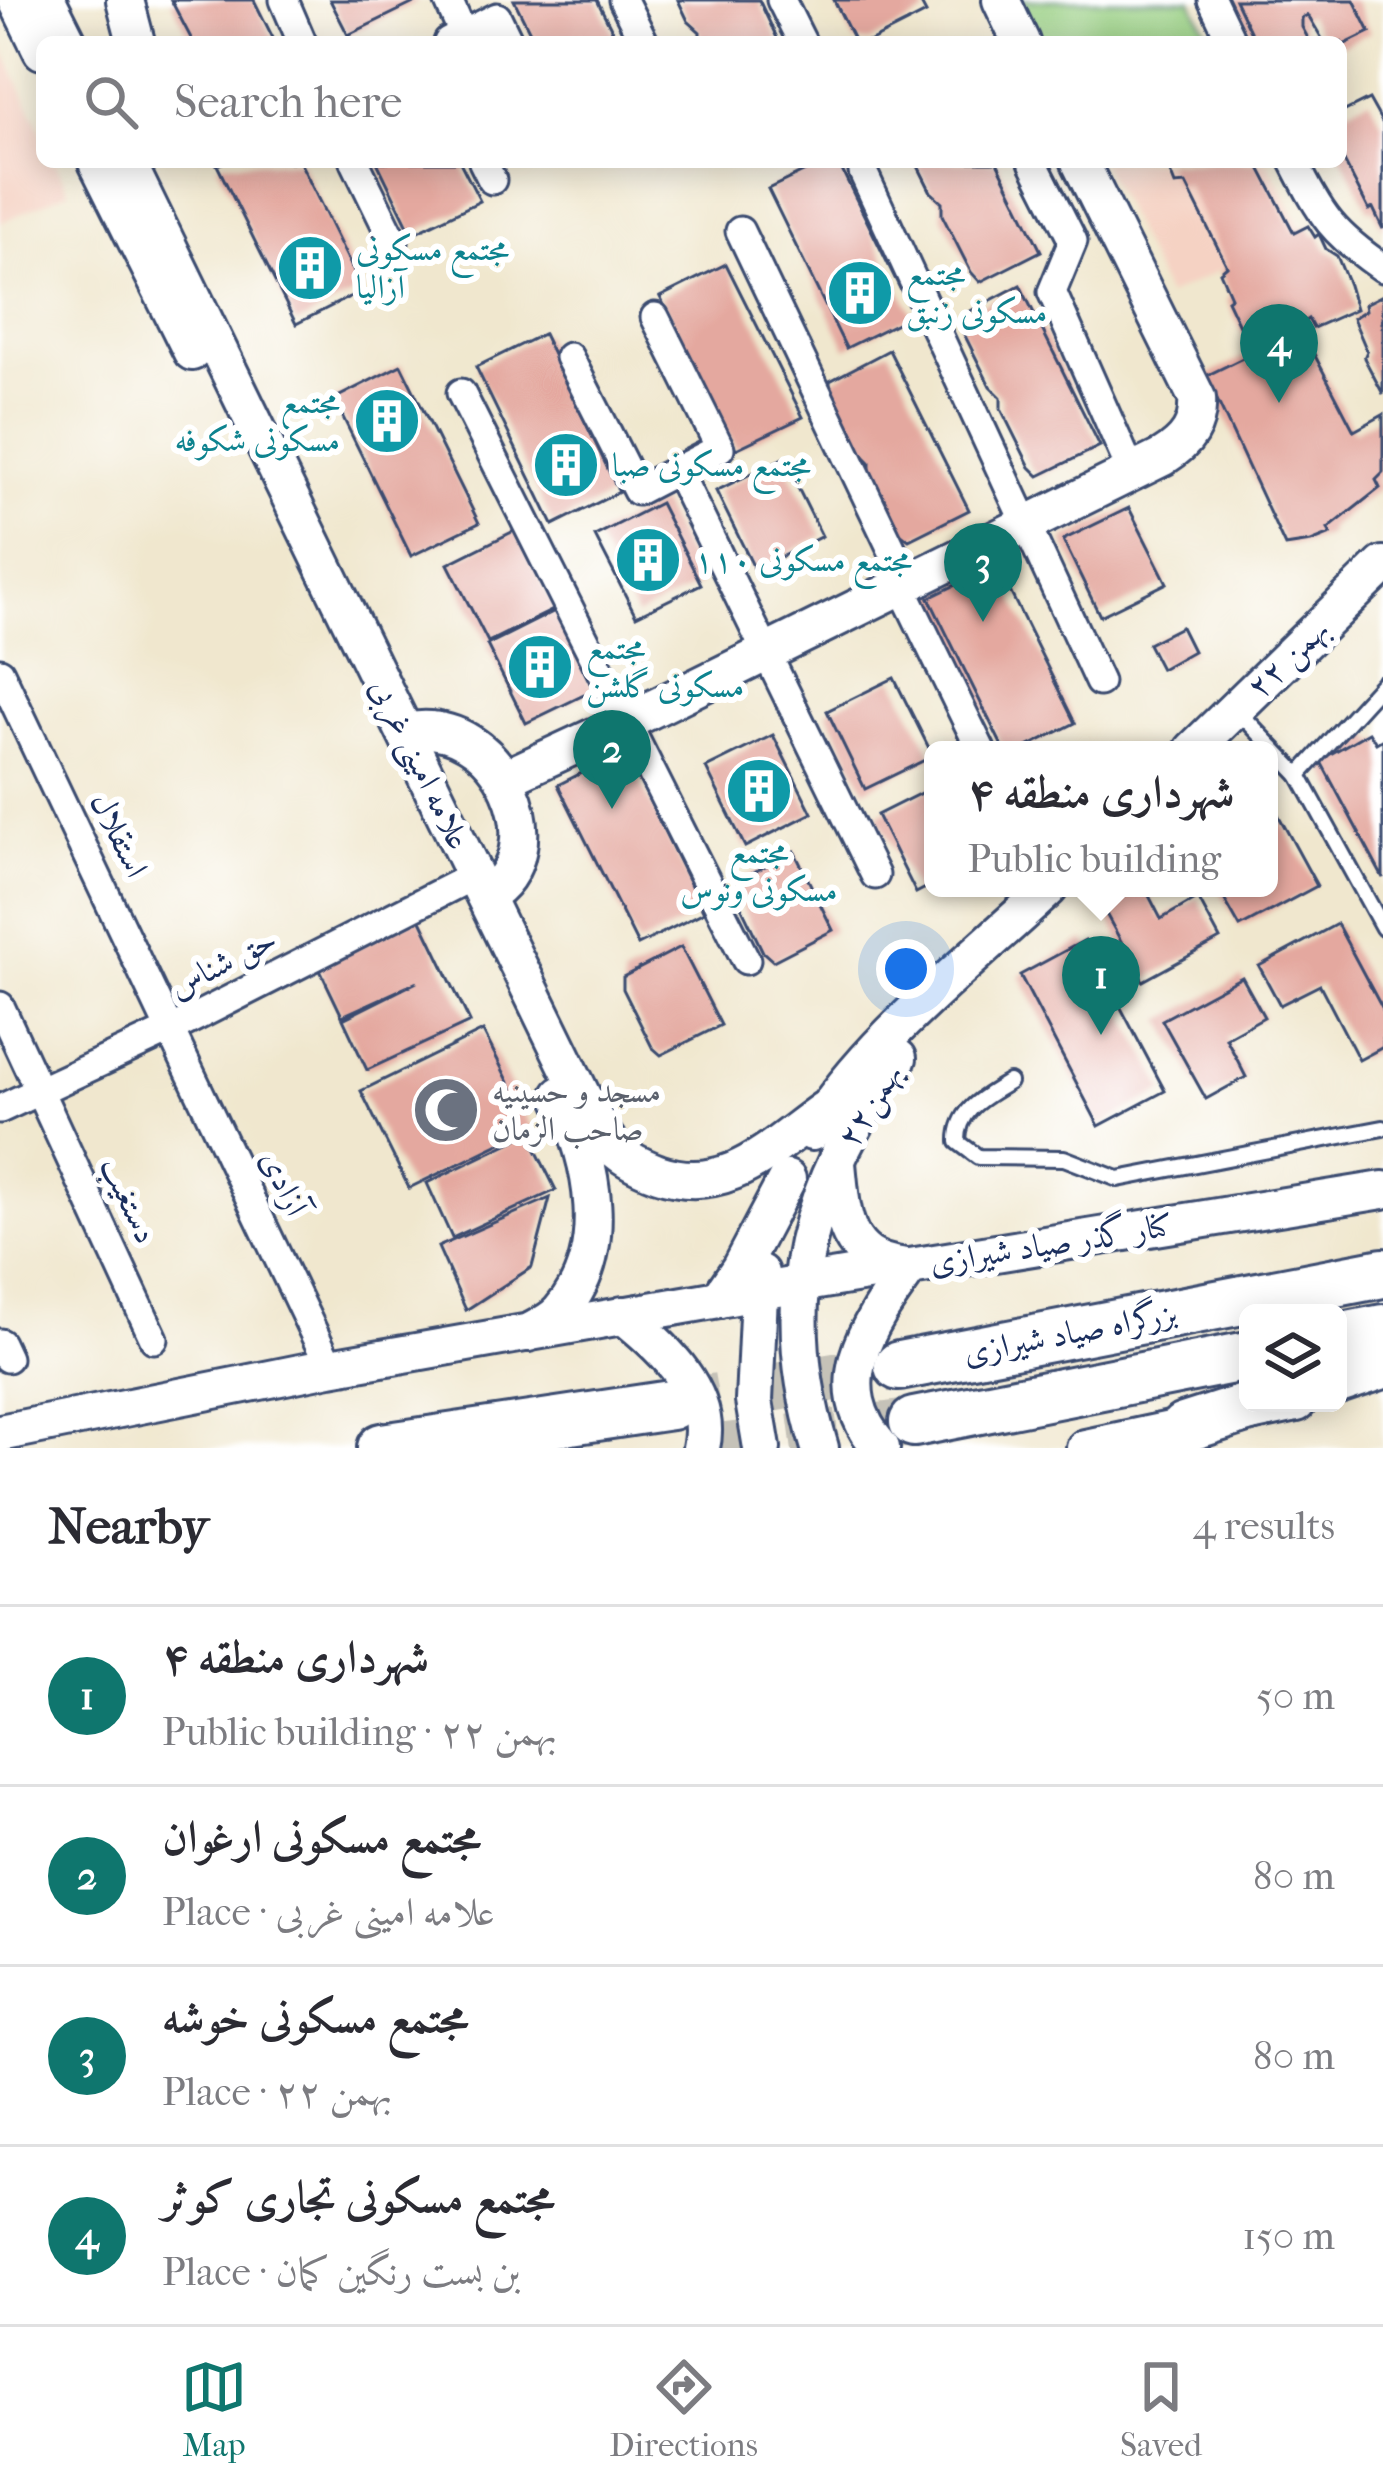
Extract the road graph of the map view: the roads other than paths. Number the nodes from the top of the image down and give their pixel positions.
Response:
1 (17, 0) edge
2 (47, 0) edge
3 (125, 0) edge
4 (284, 0) edge
5 (448, 0) edge
6 (623, 0) edge
7 (781, 0) edge
8 (1000, 0) edge
9 (1212, 0) edge
10 (65, 36) edge
11 (134, 36) edge
12 (299, 36) edge
13 (456, 36) edge
14 (460, 36) edge
15 (506, 36) edge
16 (641, 36) edge
17 (799, 36) edge
18 (1018, 36) edge
19 (1229, 36) edge
20 (36, 39) edge
21 (100, 168) edge
22 (130, 168) edge
23 (358, 168) edge
24 (1036, 168) edge
25 (1083, 168) edge
26 (1297, 168) edge
27 (863, 172) dead end
28 (740, 231) dead end
29 (394, 242) dead end
30 (1383, 268) edge
31 (655, 317) dead end
32 (569, 357) dead end
33 (461, 393) dead end
34 (677, 470) junction
35 (1132, 472) junction
36 (1028, 523) junction
37 (1383, 566) edge
38 (908, 583) junction
39 (766, 653) junction
40 (0, 672) edge
41 (1100, 682) dead end
42 (1383, 683) edge
43 (1235, 709) junction
44 (628, 721) junction
45 (405, 732) junction
46 (977, 741) edge
47 (1202, 741) edge
48 (1266, 741) edge
49 (1278, 753) edge
50 (1299, 775) junction
51 (505, 778) junction
52 (875, 875) dead end
53 (472, 885) junction
54 (1039, 897) edge
55 (1383, 928) edge
56 (987, 947) junction
57 (746, 960) dead end
58 (0, 1006) edge
59 (172, 1029) junction
60 (1009, 1082) dead end
61 (39, 1091) junction
62 (0, 1109) edge
63 (824, 1110) junction
64 (1383, 1127) edge
65 (836, 1160) junction
66 (787, 1180) junction
67 (1383, 1190) edge
68 (910, 1268) junction
69 (1383, 1274) edge
70 (798, 1286) junction
71 (756, 1292) junction
72 (718, 1299) junction
73 (623, 1316) junction
74 (1383, 1329) edge
75 (528, 1333) junction
76 (1347, 1336) edge
77 (154, 1339) dead end
78 (1239, 1358) edge
79 (1383, 1364) edge
80 (898, 1366) tunnel mouth
81 (330, 1367) junction
82 (1347, 1376) edge
83 (1383, 1384) edge
84 (1347, 1392) edge
85 (671, 1405) tunnel mouth
86 (1239, 1410) edge
87 (1256, 1412) edge
88 (1184, 1428) junction
89 (0, 1433) edge
90 (897, 1435) edge
91 (382, 1448) edge
92 (701, 1448) edge
93 (762, 1448) edge
94 (820, 1448) edge
95 (1085, 1448) edge

1 - 20 main road
2 - 10 main road
3 - 11 main road
4 - 12 street
5 - 13 street
6 - 16 street
7 - 17 street
8 - 18 main road
9 - 19 street
14 - 15 street
21 - 53 main road, علامه امینی غربی
22 - 45 main road, علامه امینی غربی
23 - 29 street
24 - 35 street
25 - 35 main road
26 - 30 street
27 - 36 street
28 - 38 street
31 - 34 street
32 - 34 street
33 - 44 street
34 - 39 street
35 - 36 main road
36 - 38 main road
36 - 41 street
37 - 43 main road, ۲۲ بهمن
38 - 39 main road
38 - 46 street
39 - 44 main road
39 - 52 street
40 - 59 street, استقلال
42 - 50 lane
43 - 47 main road, ۲۲ بهمن
43 - 48 lane
44 - 51 main road
44 - 57 street
45 - 51 main road
45 - 53 main road, علامه امینی غربی
49 - 50 lane
50 - 55 lane
51 - 53 main road
53 - 59 street, حق شناس
53 - 63 main road, علامه امینی غربی
53 - 75 main road, علامه امینی غربی
54 - 56 main road
56 - 63 main road
56 - 65 main road, ۲۲بهمن
58 - 61 street, دستغیب
59 - 61 street, حق شناس
59 - 81 street, آزادی
60 - 64 lane
61 - 62 street, حق شناس
61 - 77 street, دستغیب
63 - 66 main road
65 - 68 main road
65 - 70 main road, ۲۲بهمن
66 - 71 main road
66 - 72 main road
67 - 68 main road, کنار گذر صیاد شیرازی
68 - 70 main road, کنار گذر صیاد شیرازی
68 - 90 main road
69 - 80 highway, بزرگراه صیاد شیرازی
70 - 71 main road, کنار گذر صیاد شیرازی
70 - 94 main road, ۲۲بهمن
71 - 72 main road, کنار گذر صیاد شیرازی
71 - 93 main road
72 - 73 main road, کنار گذر صیاد شیرازی
73 - 75 main road, کنار گذر صیاد شیرازی
73 - 92 main road
74 - 76 highway
75 - 81 main road, کنار گذر صیاد شیرازی
78 - 90 highway, بزرگراه صیاد شیرازی
79 - 82 highway
81 - 89 main road, کنار گذر صیاد شیرازی
83 - 84 main road
85 - 91 highway
86 - 88 highway
87 - 88 main road
88 - 95 main road

